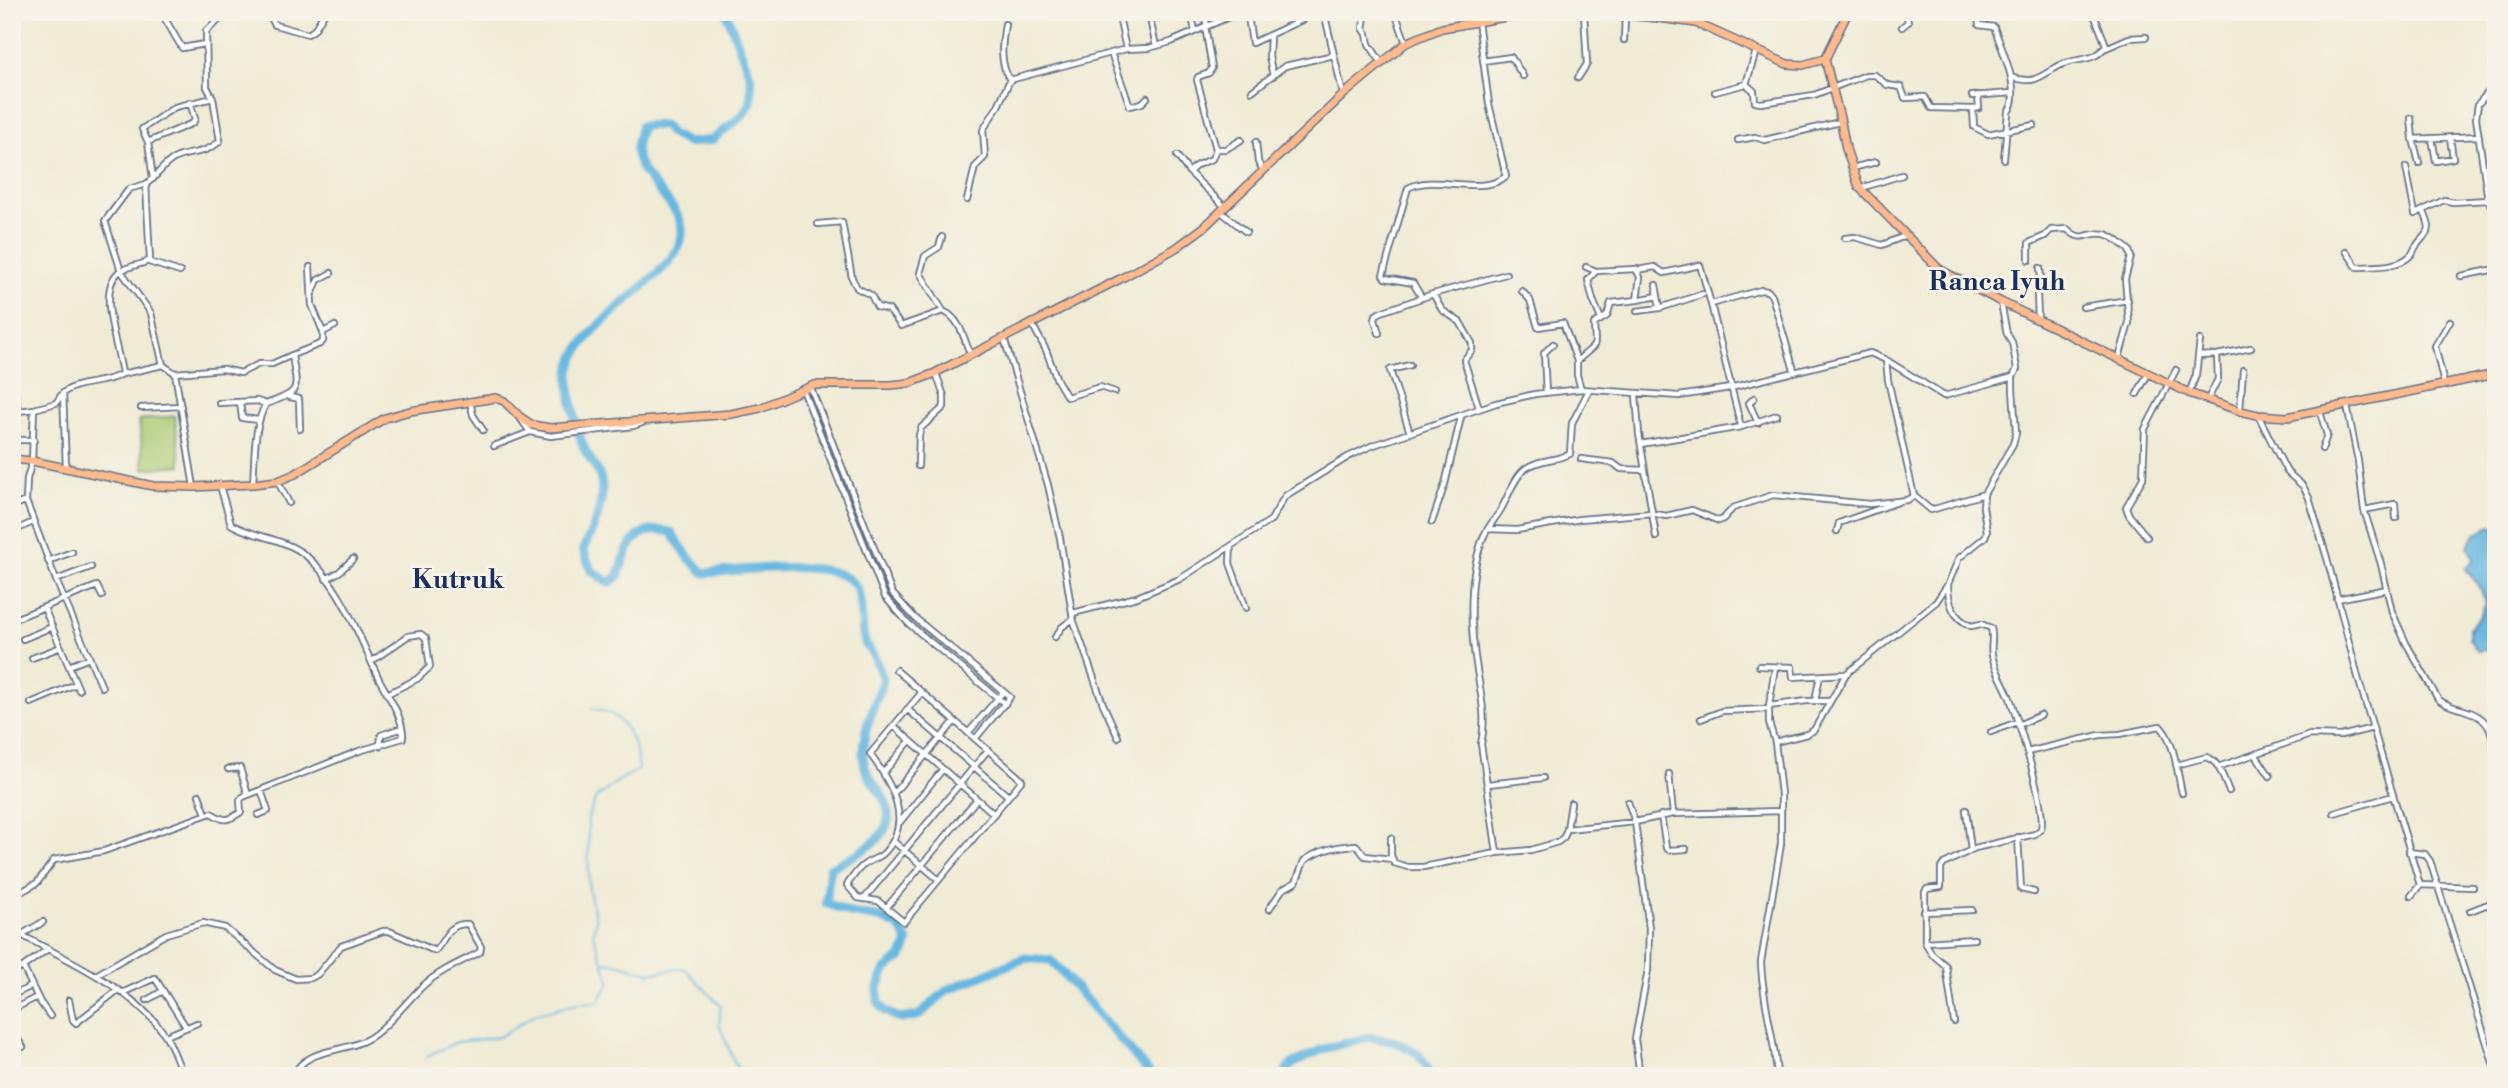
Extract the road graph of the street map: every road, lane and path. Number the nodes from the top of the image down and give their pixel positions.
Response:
1 (161, 12) edge
2 (233, 12) edge
3 (268, 12) edge
4 (325, 12) edge
5 (1118, 12) edge
6 (1191, 12) edge
7 (1203, 12) edge
8 (1245, 12) edge
9 (1322, 12) edge
10 (1366, 12) edge
11 (1395, 12) edge
12 (1535, 12) edge
13 (1584, 12) edge
14 (1591, 12) edge
15 (1848, 12) edge
16 (1906, 12) edge
17 (1978, 12) edge
18 (2094, 13) edge
19 (223, 14) edge
20 (1625, 15) junction
21 (1478, 21) junction
22 (1005, 24) dead end
23 (1151, 24) dead end
24 (1206, 25) junction
25 (1902, 27) dead end
26 (1195, 31) junction
27 (1270, 37) junction
28 (2146, 37) dead end
29 (1624, 40) dead end
30 (1406, 43) junction
31 (205, 44) junction
32 (1156, 46) junction
33 (2105, 48) junction
34 (1126, 50) junction
35 (1756, 51) junction
36 (1111, 54) junction
37 (1334, 55) junction
38 (1825, 59) junction
39 (1483, 61) junction
40 (1381, 62) junction
41 (1273, 76) junction
42 (1523, 76) dead end
43 (1578, 78) dead end
44 (2012, 78) junction
45 (1010, 80) junction
46 (2496, 83) edge
47 (1746, 84) junction
48 (1833, 89) junction
49 (1252, 91) dead end
50 (1715, 92) dead end
51 (2012, 93) junction
52 (1343, 94) junction
53 (1978, 95) junction
54 (1972, 96) dead end
55 (213, 98) junction
56 (1147, 98) dead end
57 (190, 102) junction
58 (1973, 109) junction
59 (2411, 118) dead end
60 (1841, 122) junction
61 (2034, 125) dead end
62 (2008, 131) junction
63 (2479, 136) junction
64 (2432, 138) junction
65 (2450, 138) junction
66 (2413, 139) junction
67 (1241, 140) dead end
68 (1738, 140) dead end
69 (148, 142) junction
70 (1256, 142) dead end
71 (1216, 149) junction
72 (1177, 156) dead end
73 (2004, 159) dead end
74 (1876, 162) dead end
75 (2419, 163) dead end
76 (2406, 167) dead end
77 (1851, 169) junction
78 (1263, 170) junction
79 (1189, 172) junction
80 (1902, 175) dead end
81 (2496, 177) edge
82 (2485, 178) junction
83 (153, 180) junction
84 (146, 184) junction
85 (1860, 188) junction
86 (967, 200) dead end
87 (2488, 200) junction
88 (1222, 208) junction
89 (2424, 212) junction
90 (2496, 214) edge
91 (818, 224) dead end
92 (1246, 232) dead end
93 (1905, 236) junction
94 (942, 237) dead end
95 (1844, 238) dead end
96 (2346, 251) dead end
97 (2029, 260) dead end
98 (149, 262) junction
99 (310, 267) dead end
100 (1586, 267) dead end
101 (2040, 268) dead end
102 (2496, 269) edge
103 (1637, 270) junction
104 (121, 271) junction
105 (1596, 271) junction
106 (180, 272) dead end
107 (331, 273) dead end
108 (1506, 274) dead end
109 (2460, 276) dead end
110 (1656, 285) dead end
111 (1522, 291) dead end
112 (1433, 294) junction
113 (1703, 294) dead end
114 (311, 296) junction
115 (1658, 296) junction
116 (1422, 298) junction
117 (1637, 300) junction
118 (2128, 300) junction
119 (2001, 302) junction
120 (1711, 304) junction
121 (2083, 307) dead end
122 (1660, 308) junction
123 (1637, 311) dead end
124 (943, 312) junction
125 (1601, 319) junction
126 (2038, 320) junction
127 (2450, 321) dead end
128 (1031, 323) junction
129 (335, 326) dead end
130 (323, 332) junction
131 (1379, 333) dead end
132 (1004, 338) junction
133 (2200, 340) dead end
134 (1553, 344) dead end
135 (2251, 348) dead end
136 (970, 354) junction
137 (292, 355) junction
138 (2217, 355) junction
139 (2199, 356) junction
140 (2119, 359) junction
141 (1886, 360) junction
142 (1577, 361) junction
143 (163, 365) junction
144 (1410, 365) dead end
145 (1794, 370) junction
146 (2176, 370) dead end
147 (2243, 370) dead end
148 (175, 373) junction
149 (936, 373) junction
150 (122, 374) junction
151 (2148, 374) junction
152 (2496, 374) edge
153 (2013, 377) junction
154 (13, 379) edge
155 (2170, 384) junction
156 (2444, 384) junction
157 (806, 388) junction
158 (1730, 388) junction
159 (1581, 389) junction
160 (1589, 390) junction
161 (1115, 391) dead end
162 (63, 393) junction
163 (1546, 393) junction
164 (2189, 393) junction
165 (1636, 394) junction
166 (2137, 394) dead end
167 (285, 396) junction
168 (1754, 398) dead end
169 (470, 400) junction
170 (2207, 400) junction
171 (240, 401) junction
172 (219, 403) dead end
173 (266, 404) junction
174 (181, 406) junction
175 (2347, 406) junction
176 (141, 408) dead end
177 (1479, 408) junction
178 (33, 409) junction
179 (2240, 411) junction
180 (15, 412) edge
181 (2320, 412) junction
182 (1777, 415) dead end
183 (2258, 415) junction
184 (1462, 416) junction
185 (520, 417) junction
186 (259, 420) junction
187 (1758, 423) junction
188 (1741, 427) junction
189 (300, 429) dead end
190 (483, 430) dead end
191 (530, 432) junction
192 (553, 432) junction
193 (1410, 433) junction
194 (12, 440) edge
195 (34, 440) junction
196 (1641, 444) junction
197 (494, 446) dead end
198 (2322, 449) dead end
199 (12, 459) edge
200 (1581, 459) dead end
201 (32, 461) junction
202 (918, 466) dead end
203 (66, 467) junction
204 (1645, 470) junction
205 (278, 481) junction
206 (253, 484) junction
207 (220, 486) junction
208 (194, 487) junction
209 (1984, 494) junction
210 (1914, 496) junction
211 (26, 501) junction
212 (1898, 501) junction
213 (289, 503) dead end
214 (12, 506) edge
215 (2364, 510) junction
216 (1652, 513) junction
217 (2396, 518) dead end
218 (33, 522) junction
219 (1432, 522) dead end
220 (1488, 529) junction
221 (16, 530) dead end
222 (1837, 531) dead end
223 (1656, 537) dead end
224 (2147, 537) dead end
225 (1231, 546) junction
226 (72, 552) dead end
227 (353, 559) dead end
228 (48, 561) junction
229 (92, 567) dead end
230 (326, 579) junction
231 (56, 580) junction
232 (1948, 584) junction
233 (2387, 589) junction
234 (102, 596) dead end
235 (2337, 598) junction
236 (64, 599) junction
237 (44, 607) junction
238 (1245, 608) dead end
239 (1073, 616) junction
240 (12, 620) edge
241 (52, 627) junction
242 (1055, 637) dead end
243 (23, 639) dead end
244 (61, 647) junction
245 (32, 658) dead end
246 (89, 658) junction
247 (372, 661) junction
248 (69, 666) junction
249 (1759, 666) dead end
250 (1774, 667) junction
251 (897, 670) dead end
252 (1846, 674) junction
253 (1820, 676) junction
254 (76, 684) junction
255 (102, 687) dead end
256 (79, 690) dead end
257 (922, 692) junction
258 (1003, 692) junction
259 (387, 694) junction
260 (998, 698) junction
261 (1815, 701) junction
262 (1830, 701) junction
263 (31, 703) dead end
264 (1005, 704) junction
265 (1769, 708) junction
266 (907, 709) junction
267 (2041, 715) dead end
268 (1701, 719) dead end
269 (955, 721) junction
270 (2017, 723) junction
271 (894, 726) junction
272 (402, 728) junction
273 (2373, 729) junction
274 (1991, 732) dead end
275 (968, 733) junction
276 (1118, 737) dead end
277 (940, 738) junction
278 (975, 738) junction
279 (910, 740) junction
280 (1775, 742) junction
281 (380, 746) junction
282 (989, 750) junction
283 (2027, 752) junction
284 (2255, 754) junction
285 (926, 755) junction
286 (2176, 765) junction
287 (974, 767) junction
288 (2218, 767) junction
289 (228, 769) dead end
290 (943, 769) junction
291 (884, 772) junction
292 (1669, 774) dead end
293 (2496, 775) edge
294 (2270, 776) dead end
295 (1543, 778) dead end
296 (960, 784) junction
297 (1488, 784) junction
298 (261, 790) junction
299 (2228, 791) dead end
300 (2182, 793) dead end
301 (893, 794) junction
302 (199, 795) dead end
303 (248, 795) junction
304 (1008, 796) junction
305 (2393, 796) junction
306 (977, 799) junction
307 (1628, 802) dead end
308 (1571, 803) dead end
309 (1966, 810) dead end
310 (1781, 811) junction
311 (2334, 813) dead end
312 (206, 814) junction
313 (994, 814) junction
314 (1673, 814) junction
315 (258, 815) dead end
316 (1661, 815) junction
317 (900, 822) junction
318 (1635, 822) junction
319 (1567, 829) junction
320 (2018, 837) junction
321 (1391, 838) dead end
322 (893, 841) junction
323 (1686, 849) dead end
324 (1970, 850) junction
325 (904, 851) junction
326 (2409, 852) junction
327 (1497, 853) junction
328 (1392, 859) junction
329 (921, 866) junction
330 (939, 880) junction
331 (2420, 885) junction
332 (2437, 886) junction
333 (2473, 887) dead end
334 (2034, 892) dead end
335 (2411, 896) dead end
336 (12, 897) edge
337 (864, 899) junction
338 (2496, 901) edge
339 (886, 908) junction
340 (1269, 909) dead end
341 (1972, 910) dead end
342 (2470, 911) dead end
343 (1924, 912) junction
344 (43, 922) dead end
345 (12, 930) edge
346 (21, 935) junction
347 (1974, 939) dead end
348 (1925, 942) junction
349 (48, 949) junction
350 (23, 967) junction
351 (12, 972) edge
352 (96, 975) junction
353 (32, 986) junction
354 (120, 991) junction
355 (163, 991) junction
356 (15, 994) dead end
357 (37, 997) junction
358 (68, 1000) dead end
359 (146, 1000) dead end
360 (12, 1010) edge
361 (50, 1016) dead end
362 (1954, 1022) dead end
363 (197, 1023) dead end
364 (186, 1027) junction
365 (12, 1031) edge
366 (166, 1036) junction
367 (23, 1047) dead end
368 (2496, 1072) edge
369 (183, 1076) edge
370 (292, 1076) edge
371 (1640, 1076) edge
372 (1777, 1076) edge

1 - 31 street
2 - 19 street
3 - 4 street
5 - 34 street
6 - 26 street
7 - 24 street
8 - 24 street
8 - 27 street
9 - 27 street
9 - 37 street
10 - 40 street
11 - 30 street
12 - 21 main road
13 - 43 street
14 - 20 main road
15 - 38 main road
16 - 25 street
17 - 44 street
18 - 33 street
19 - 31 street
20 - 29 street
20 - 35 main road
21 - 30 main road
21 - 39 street
22 - 45 street
23 - 32 street
24 - 26 street
24 - 71 street
26 - 32 street
27 - 41 street
28 - 33 street
30 - 40 main road
31 - 55 street
32 - 34 street
33 - 44 street
34 - 36 street
35 - 38 main road
35 - 47 street
36 - 45 street
36 - 56 street
37 - 41 street
37 - 52 street
38 - 48 main road
39 - 42 street
39 - 116 street
40 - 52 main road
41 - 49 street
44 - 51 street
45 - 86 street
46 - 63 street
47 - 48 street
47 - 50 street
48 - 58 street
48 - 60 main road
51 - 53 street
51 - 62 street
52 - 78 main road
53 - 54 street
53 - 58 street
55 - 57 street
55 - 83 street
57 - 69 street
57 - 69 street
58 - 62 street
59 - 66 street
60 - 68 street
60 - 77 main road
61 - 62 street
62 - 73 street
63 - 65 street
63 - 82 street
64 - 65 street
64 - 65 street
64 - 66 street
66 - 75 street
67 - 71 street
69 - 83 street
70 - 78 street
71 - 79 street
72 - 79 street
74 - 77 street
76 - 89 street
77 - 85 main road
78 - 88 main road
79 - 88 street
80 - 85 street
81 - 82 street
82 - 87 street
83 - 84 street
84 - 98 street
84 - 104 street
85 - 93 main road
87 - 89 street
87 - 90 street
88 - 92 street
88 - 128 main road
89 - 96 street
91 - 124 street
93 - 95 street
93 - 119 main road
94 - 124 street
97 - 118 street
98 - 104 street
98 - 106 street
99 - 114 street
100 - 105 street
101 - 126 street
102 - 109 street
103 - 105 street
103 - 117 street
103 - 120 street
104 - 143 street
104 - 150 street
105 - 125 street
107 - 114 street
108 - 112 street
110 - 115 street
111 - 142 street
112 - 116 street
112 - 177 street
113 - 122 street
114 - 130 street
115 - 117 street
115 - 122 street
116 - 131 street
117 - 125 street
118 - 121 street
118 - 140 street
119 - 126 main road
119 - 153 street
120 - 145 street
120 - 158 street
122 - 123 street
124 - 136 street
125 - 142 street
126 - 140 main road
127 - 156 street
128 - 132 main road
128 - 161 street
129 - 130 street
130 - 137 street
132 - 136 main road
132 - 239 street
133 - 139 street
134 - 163 street
135 - 138 street
136 - 149 main road
137 - 148 street
137 - 167 street
138 - 139 street
138 - 170 street
139 - 164 street
140 - 151 main road
141 - 145 street
141 - 153 street
141 - 210 street
142 - 159 street
143 - 148 street
143 - 150 street
144 - 193 street
145 - 158 street
146 - 155 street
147 - 179 street
148 - 174 street
149 - 157 main road
149 - 202 street
150 - 162 street
151 - 155 main road
151 - 166 street
152 - 156 main road
153 - 209 street
154 - 180 street
155 - 164 main road
155 - 224 street
156 - 175 main road
157 - 192 main road
157 - 258 street
157 - 260 street
158 - 165 street
158 - 188 street
159 - 160 street
159 - 163 street
160 - 165 street
160 - 220 street
162 - 178 street
162 - 203 street
163 - 177 street
164 - 170 main road
165 - 196 street
167 - 173 street
167 - 189 street
168 - 187 street
169 - 185 main road
169 - 190 street
169 - 205 main road
170 - 179 main road
171 - 172 street
171 - 173 street
171 - 186 street
173 - 186 street
174 - 176 street
174 - 208 street
175 - 181 main road
175 - 215 street
177 - 184 street
178 - 180 street
178 - 195 street
179 - 183 main road
181 - 183 main road
181 - 198 street
182 - 187 street
183 - 235 street
184 - 193 street
184 - 219 street
185 - 191 street
185 - 192 main road
186 - 206 street
187 - 188 street
188 - 196 street
191 - 192 street
191 - 197 street
193 - 225 street
194 - 195 street
195 - 201 street
196 - 204 street
199 - 201 main road
200 - 204 street
201 - 203 main road
201 - 211 street
203 - 208 main road
204 - 216 street
205 - 206 main road
205 - 213 street
206 - 207 main road
207 - 208 main road
207 - 230 street
209 - 210 street
209 - 232 street
210 - 212 street
211 - 214 street
211 - 218 street
212 - 216 street
212 - 222 street
215 - 217 street
215 - 233 street
216 - 220 street
216 - 223 street
218 - 221 street
218 - 228 street
220 - 297 street
225 - 238 street
225 - 239 street
226 - 228 street
227 - 230 street
228 - 231 street
229 - 231 street
230 - 247 street
231 - 236 street
232 - 252 street
232 - 270 street
233 - 235 street
233 - 293 street
234 - 236 street
235 - 273 street
236 - 237 street
236 - 246 street
237 - 240 street
237 - 241 street
239 - 242 street
239 - 276 street
241 - 243 street
241 - 244 street
244 - 245 street
244 - 248 street
246 - 248 street
246 - 255 street
247 - 259 street
247 - 259 street
248 - 254 street
249 - 250 street
250 - 253 street
250 - 265 street
251 - 257 street
252 - 253 street
252 - 262 street
253 - 261 street
254 - 256 street
254 - 263 street
257 - 266 street
257 - 269 street
258 - 260 street
258 - 264 street
259 - 272 street
260 - 264 street
260 - 275 street
261 - 262 street
261 - 265 street
262 - 280 street
264 - 278 street
265 - 268 street
265 - 280 street
266 - 271 street
266 - 277 street
267 - 270 street
269 - 275 street
269 - 277 street
270 - 274 street
270 - 283 street
271 - 279 street
271 - 291 street
272 - 281 street
272 - 281 street
273 - 284 street
273 - 305 street
275 - 278 street
277 - 285 street
277 - 287 street
278 - 282 street
279 - 285 street
279 - 291 street
280 - 310 street
281 - 298 street
282 - 287 street
282 - 304 street
283 - 286 street
283 - 320 street
284 - 288 street
284 - 294 street
285 - 290 street
285 - 301 street
286 - 288 street
286 - 300 street
287 - 296 street
287 - 304 street
288 - 299 street
289 - 303 street
290 - 296 street
290 - 317 street
291 - 301 street
292 - 314 street
295 - 297 street
296 - 306 street
296 - 325 street
297 - 327 street
298 - 303 street
298 - 315 street
301 - 317 street
302 - 312 street
303 - 312 street
304 - 313 street
305 - 311 street
305 - 326 street
306 - 313 street
306 - 329 street
307 - 318 street
308 - 319 street
309 - 324 street
310 - 314 street
310 - 372 street
312 - 336 street
313 - 330 street
314 - 316 street
316 - 318 street
316 - 323 street
317 - 322 street
318 - 319 street
318 - 371 street
319 - 327 street
320 - 324 street
320 - 334 street
321 - 328 street
322 - 325 street
322 - 337 street
324 - 343 street
325 - 329 street
325 - 337 street
326 - 331 street
326 - 332 street
327 - 328 street
328 - 340 street
329 - 330 street
329 - 339 street
330 - 339 street
331 - 332 street
331 - 335 street
332 - 333 street
332 - 368 street
337 - 339 street
338 - 342 street
341 - 343 street
343 - 348 street
344 - 346 street
345 - 346 street
346 - 349 street
347 - 348 street
348 - 362 street
349 - 350 street
349 - 352 street
350 - 351 street
350 - 353 street
352 - 354 street
352 - 370 street
353 - 356 street
353 - 357 street
354 - 355 street
354 - 358 street
354 - 366 street
355 - 359 street
355 - 364 street
357 - 360 street
357 - 361 street
363 - 364 street
364 - 366 street
365 - 367 street
366 - 369 street

